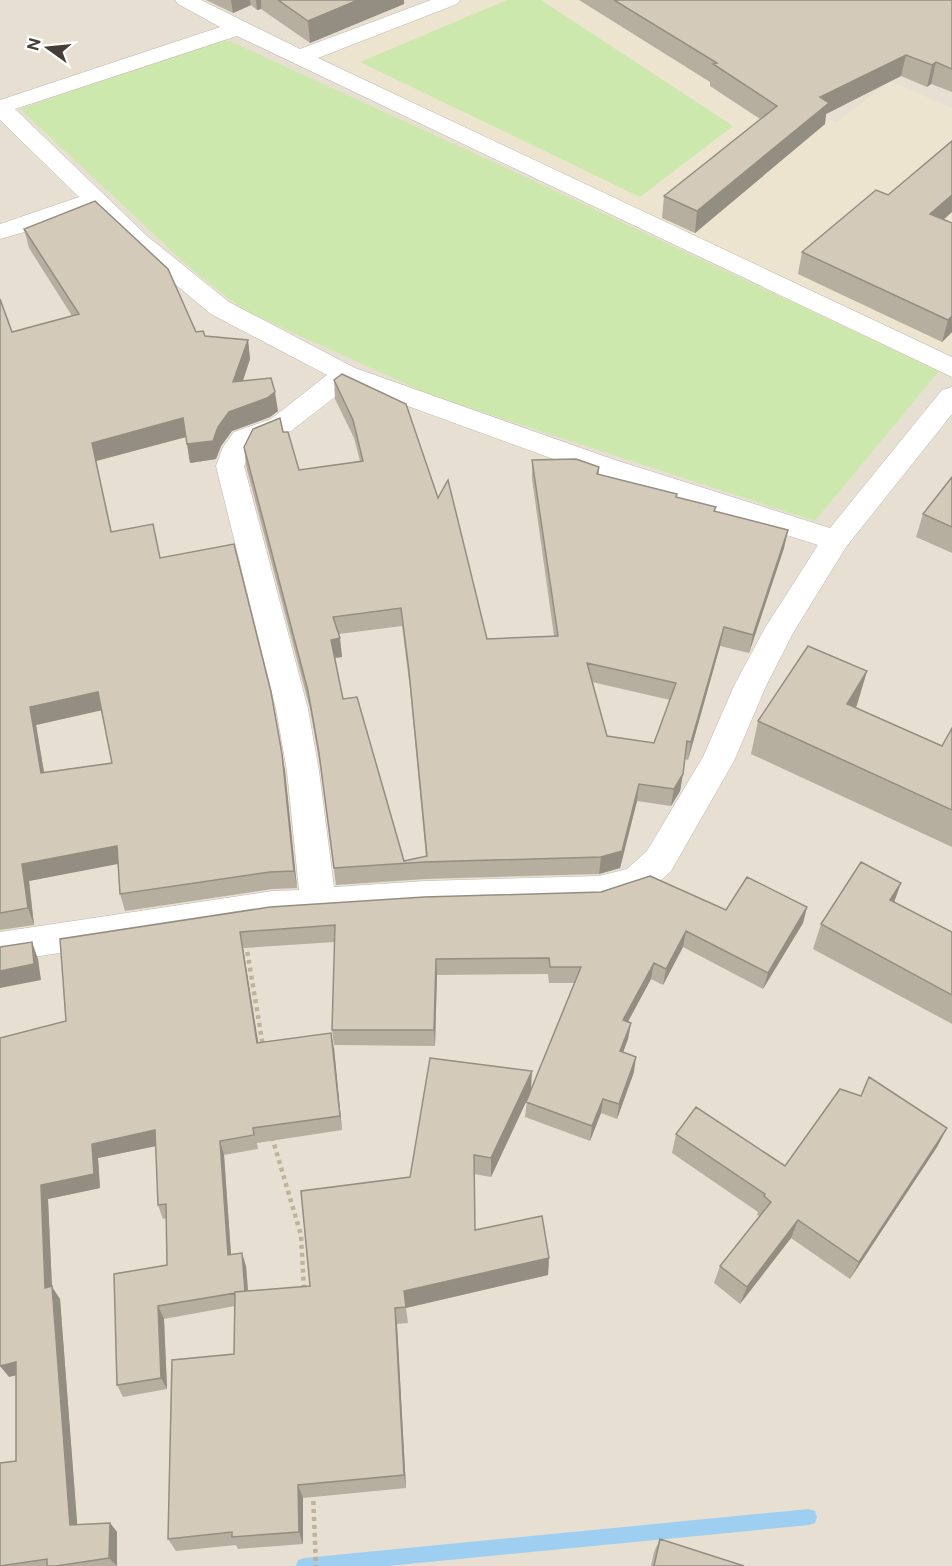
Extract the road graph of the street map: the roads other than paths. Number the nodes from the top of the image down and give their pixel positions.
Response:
1 (185, 0) edge
2 (450, 0) edge
3 (238, 28) junction
4 (299, 57) junction
5 (0, 107) edge
6 (96, 199) junction
7 (0, 232) edge
8 (952, 368) edge
9 (346, 374) junction
10 (952, 396) edge
11 (836, 540) junction
12 (318, 903) junction
13 (0, 946) edge

1 - 3 street
2 - 4 street
3 - 4 street
3 - 5 street
4 - 8 street
5 - 6 street
6 - 7 street
6 - 9 street
9 - 11 street
9 - 12 street
10 - 11 street
11 - 12 street
12 - 13 street

